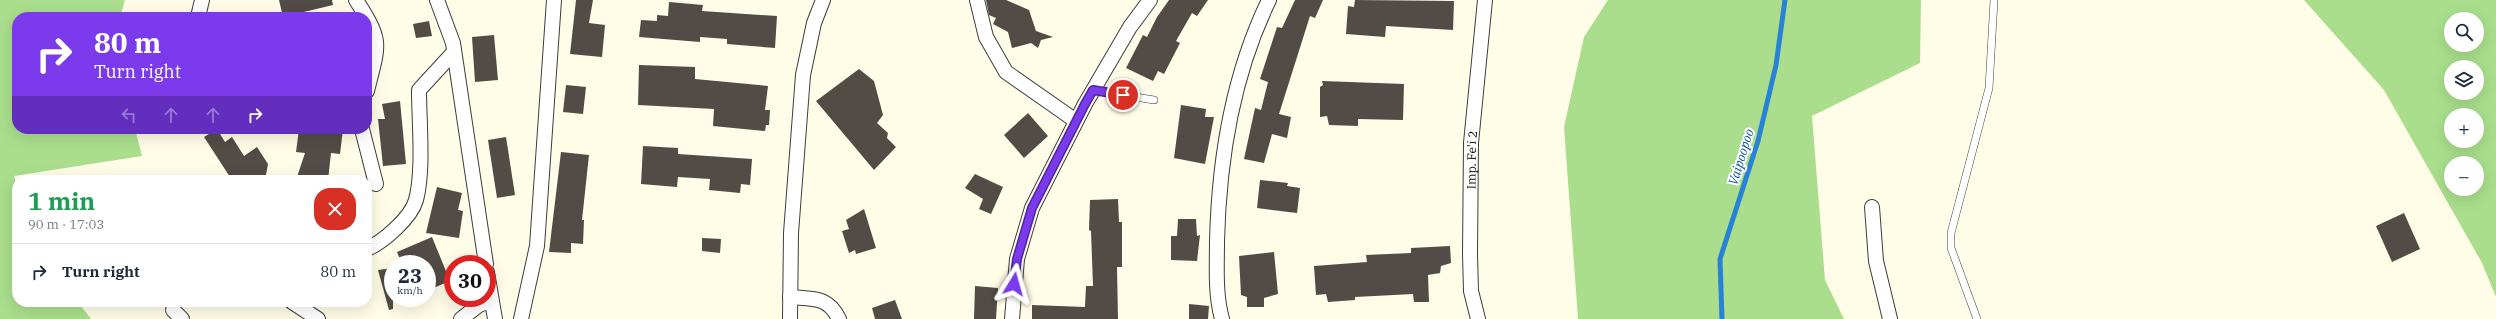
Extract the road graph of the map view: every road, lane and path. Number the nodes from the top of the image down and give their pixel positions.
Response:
1 (202, 0) edge
2 (356, 0) edge
3 (438, 0) edge
4 (554, 0) edge
5 (823, 0) edge
6 (977, 0) edge
7 (1150, 0) edge
8 (1269, 0) edge
9 (1485, 0) edge
10 (1994, 0) edge
11 (199, 12) edge
12 (364, 12) edge
13 (372, 25) edge
14 (454, 52) junction
15 (372, 66) edge
16 (1093, 90) junction
17 (1154, 100) dead end
18 (1076, 122) junction
19 (363, 134) edge
20 (376, 184) dead end
21 (1872, 208) dead end
22 (372, 246) edge
23 (485, 255) edge
24 (790, 297) junction
25 (300, 307) edge
26 (475, 307) edge
27 (493, 307) edge
28 (318, 319) edge
29 (461, 319) edge
30 (495, 319) edge
31 (521, 319) edge
32 (790, 319) edge
33 (839, 319) edge
34 (1012, 319) edge
35 (1222, 319) edge
36 (1478, 319) edge
37 (1890, 319) edge
38 (1977, 319) edge

1 - 11 street
2 - 12 street
3 - 14 street
4 - 31 street
5 - 24 street
6 - 18 street
7 - 16 street
8 - 35 street
9 - 36 street, Imp. Fe'i 2
10 - 38 lane
13 - 15 street
14 - 22 street
14 - 23 street
16 - 17 lane
16 - 18 street
18 - 34 street
19 - 20 street
21 - 37 street
24 - 32 street
24 - 33 street
25 - 28 street
26 - 29 street
27 - 30 street

